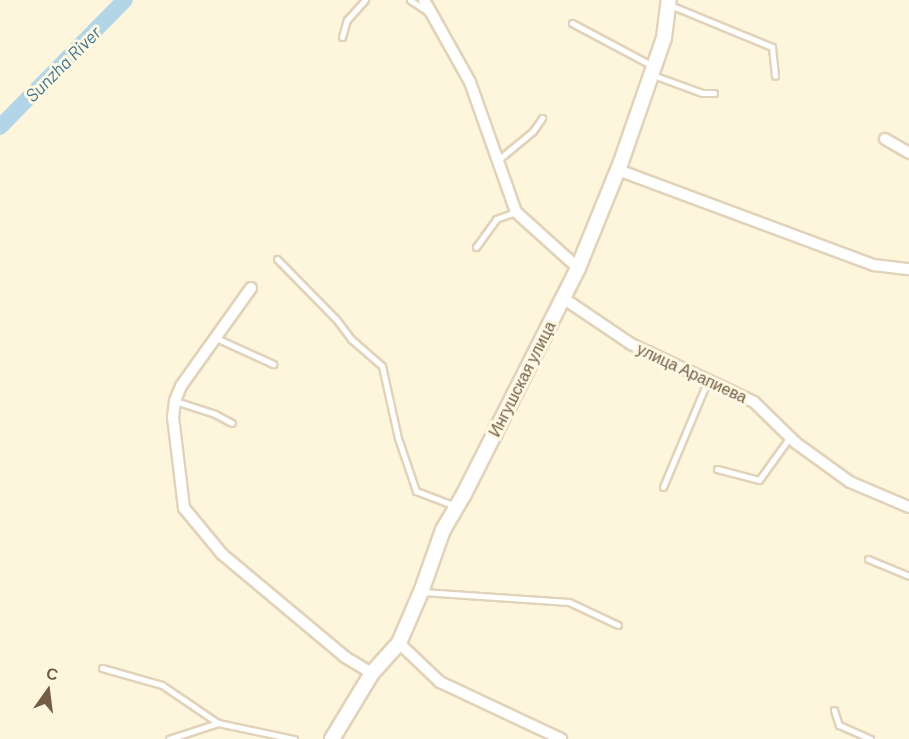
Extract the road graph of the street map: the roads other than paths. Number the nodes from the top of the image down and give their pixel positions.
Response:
1 (365, 0) edge
2 (410, 0) edge
3 (424, 0) edge
4 (668, 2) edge
5 (434, 17) junction
6 (572, 23) dead end
7 (342, 37) dead end
8 (653, 71) junction
9 (775, 76) dead end
10 (714, 93) dead end
11 (542, 118) dead end
12 (885, 139) dead end
13 (909, 153) edge
14 (498, 160) junction
15 (618, 170) junction
16 (516, 212) junction
17 (476, 247) dead end
18 (277, 259) dead end
19 (578, 268) junction
20 (909, 269) edge
21 (251, 288) dead end
22 (563, 298) junction
23 (216, 338) junction
24 (273, 364) dead end
25 (708, 380) junction
26 (175, 401) junction
27 (232, 423) dead end
28 (790, 437) junction
29 (717, 469) dead end
30 (663, 487) dead end
31 (455, 506) junction
32 (909, 507) edge
33 (868, 559) dead end
34 (909, 576) edge
35 (421, 592) junction
36 (618, 625) dead end
37 (399, 642) junction
38 (102, 668) dead end
39 (372, 673) junction
40 (834, 710) dead end
41 (218, 723) junction
42 (169, 739) edge
43 (294, 739) edge
44 (332, 739) edge
45 (561, 739) edge
46 (870, 739) edge

1 - 7 lane
2 - 5 lane
3 - 5 street
4 - 8 street, Ингушская улица
4 - 9 lane
5 - 14 street
6 - 8 lane
8 - 10 lane
8 - 15 street, Ингушская улица
11 - 14 lane
12 - 13 street
14 - 16 street
15 - 19 street, Ингушская улица
15 - 20 street
16 - 17 lane
16 - 19 street
18 - 31 lane
19 - 22 street, Ингушская улица
21 - 23 street
22 - 25 street, улица Арапиева
22 - 31 street, Ингушская улица
23 - 24 lane
23 - 26 street
25 - 28 street, улица Арапиева
25 - 30 lane
26 - 27 lane
26 - 39 street
28 - 29 lane
28 - 32 street, улица Арапиева
31 - 35 street, Ингушская улица
33 - 34 lane
35 - 36 lane
35 - 37 street, Ингушская улица
37 - 39 street, Ингушская улица
37 - 45 street
38 - 41 lane
39 - 44 street, Ингушская улица
40 - 46 lane
41 - 42 lane
41 - 43 lane

